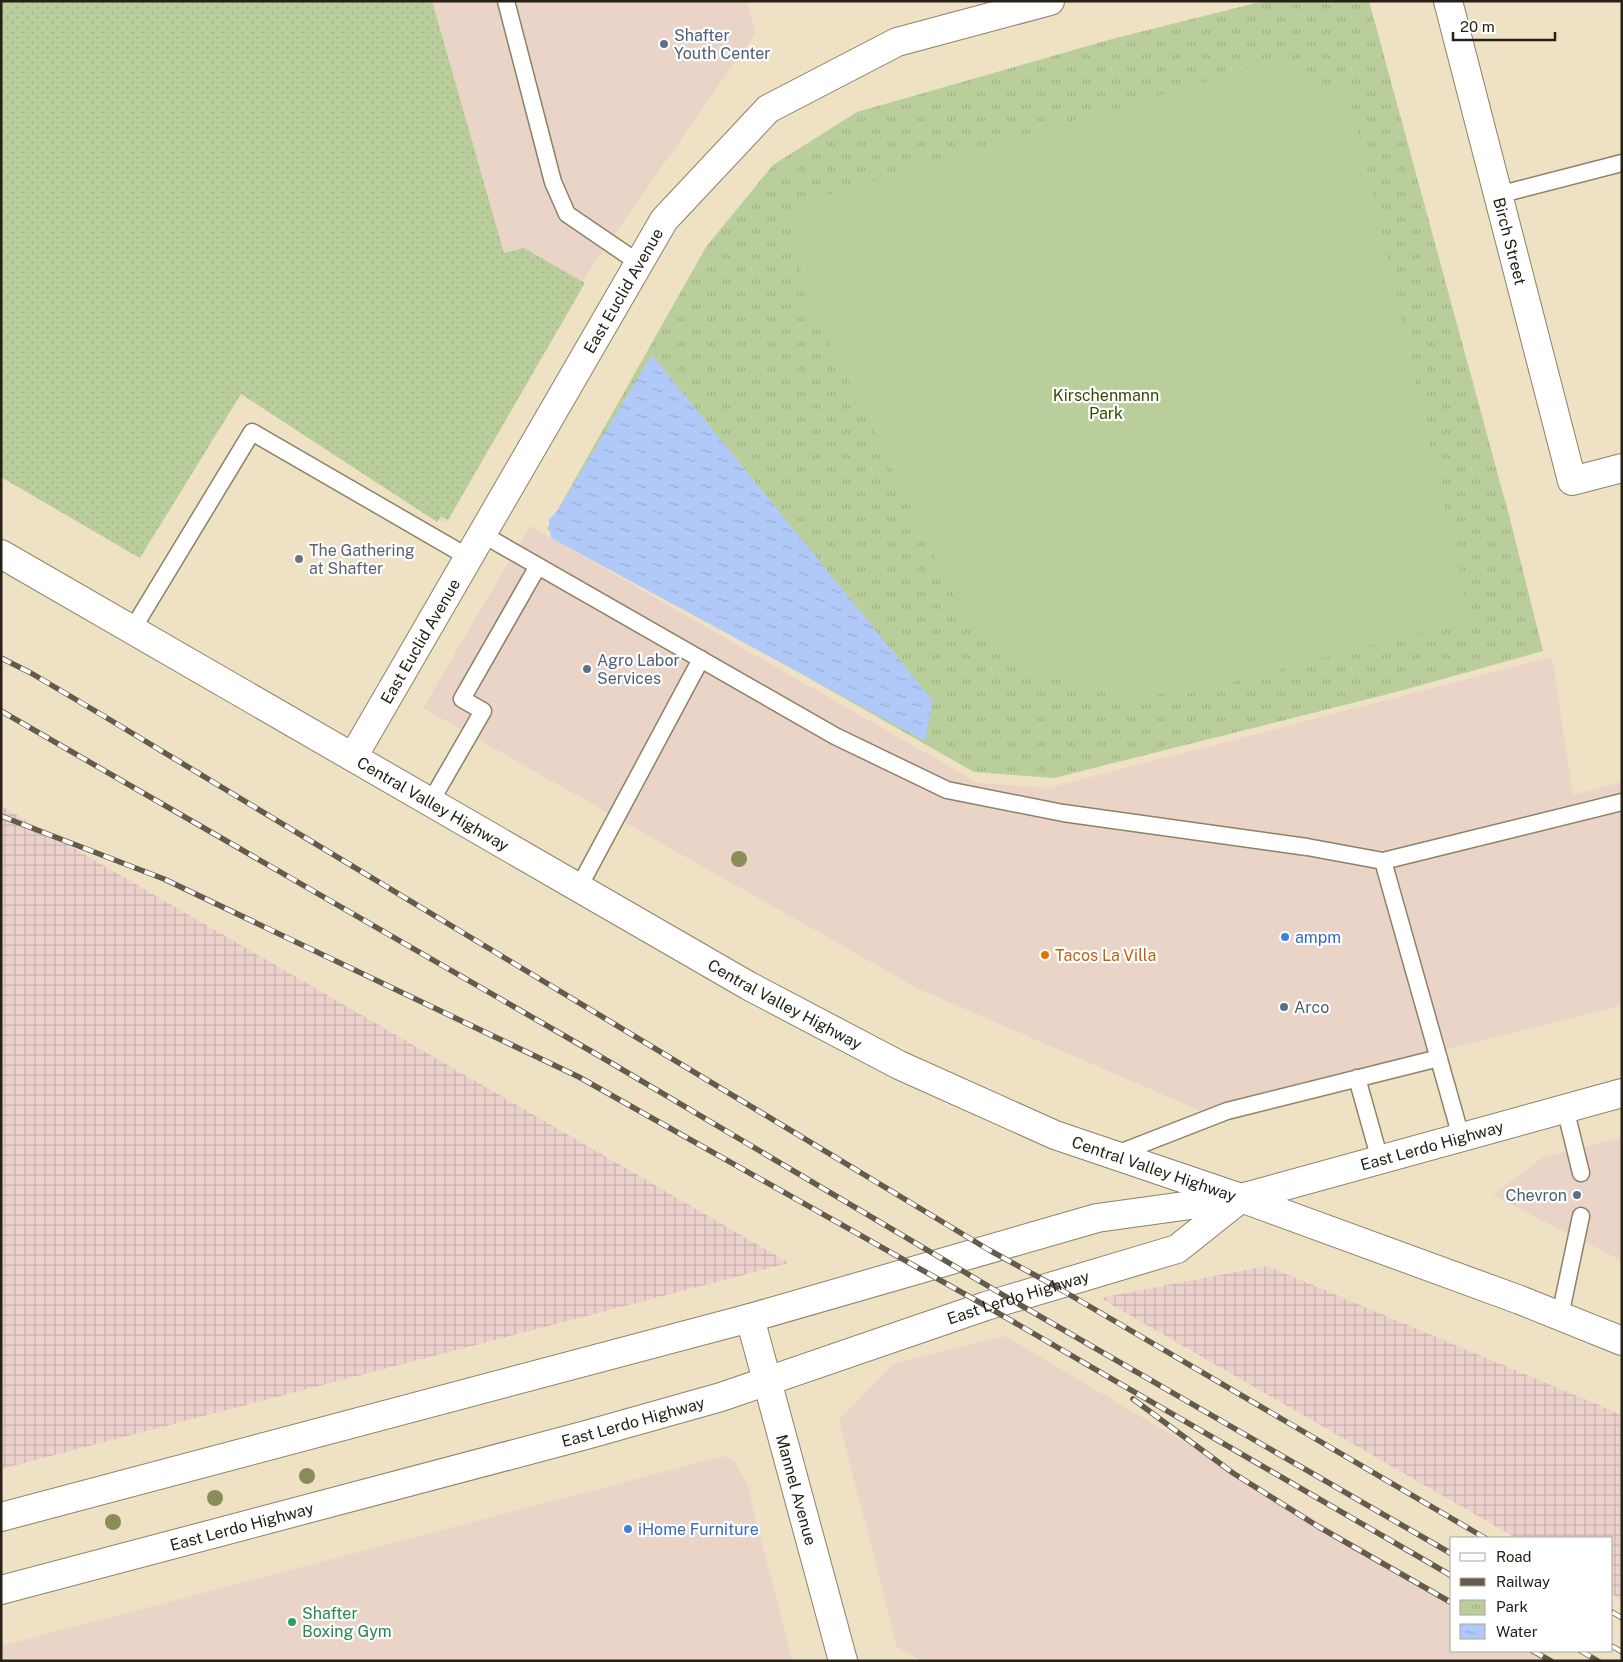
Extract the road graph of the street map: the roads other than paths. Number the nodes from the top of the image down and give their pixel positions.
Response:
1 (506, 1) edge
2 (1050, 1) edge
3 (1448, 1) edge
4 (1622, 163) edge
5 (1498, 195) junction
6 (638, 263) junction
7 (1622, 468) edge
8 (475, 546) junction
9 (1, 554) edge
10 (538, 566) junction
11 (132, 630) junction
12 (701, 659) junction
13 (353, 757) junction
14 (431, 801) junction
15 (1622, 802) edge
16 (1383, 861) junction
17 (579, 887) junction
18 (1439, 1058) junction
19 (1357, 1078) junction
20 (1622, 1093) edge
21 (1565, 1108) junction
22 (1462, 1137) junction
23 (1114, 1155) junction
24 (1380, 1160) junction
25 (1581, 1174) dead end
26 (1241, 1198) junction
27 (1581, 1216) dead end
28 (1560, 1316) junction
29 (750, 1318) junction
30 (1622, 1341) edge
31 (768, 1381) junction
32 (1, 1517) edge
33 (1, 1590) edge
34 (841, 1660) edge

1 - 6 lane
2 - 6 main road, East Euclid Avenue
3 - 5 main road, Birch Street
4 - 5 lane
5 - 7 main road, Birch Street
6 - 8 main road, East Euclid Avenue
8 - 10 lane
8 - 11 lane
8 - 13 main road, East Euclid Avenue
9 - 11 main road, Central Valley Highway
10 - 12 lane
10 - 14 lane
11 - 13 main road, Central Valley Highway
12 - 16 lane
12 - 17 lane
13 - 14 main road, Central Valley Highway
14 - 17 main road, Central Valley Highway
15 - 16 lane
16 - 18 lane
17 - 23 main road, Central Valley Highway
18 - 19 lane
18 - 22 lane
19 - 23 lane
19 - 24 lane
20 - 21 main road, East Lerdo Highway
21 - 22 main road, East Lerdo Highway
21 - 25 lane
22 - 24 main road, East Lerdo Highway
23 - 26 main road, Central Valley Highway
24 - 26 main road, East Lerdo Highway
26 - 28 main road, Central Valley Highway
26 - 29 main road, East Lerdo Highway
26 - 31 main road, East Lerdo Highway
27 - 28 lane
28 - 30 main road, Central Valley Highway
29 - 31 main road, Mannel Avenue
29 - 32 main road, East Lerdo Highway
31 - 33 main road, East Lerdo Highway
31 - 34 main road, Mannel Avenue

